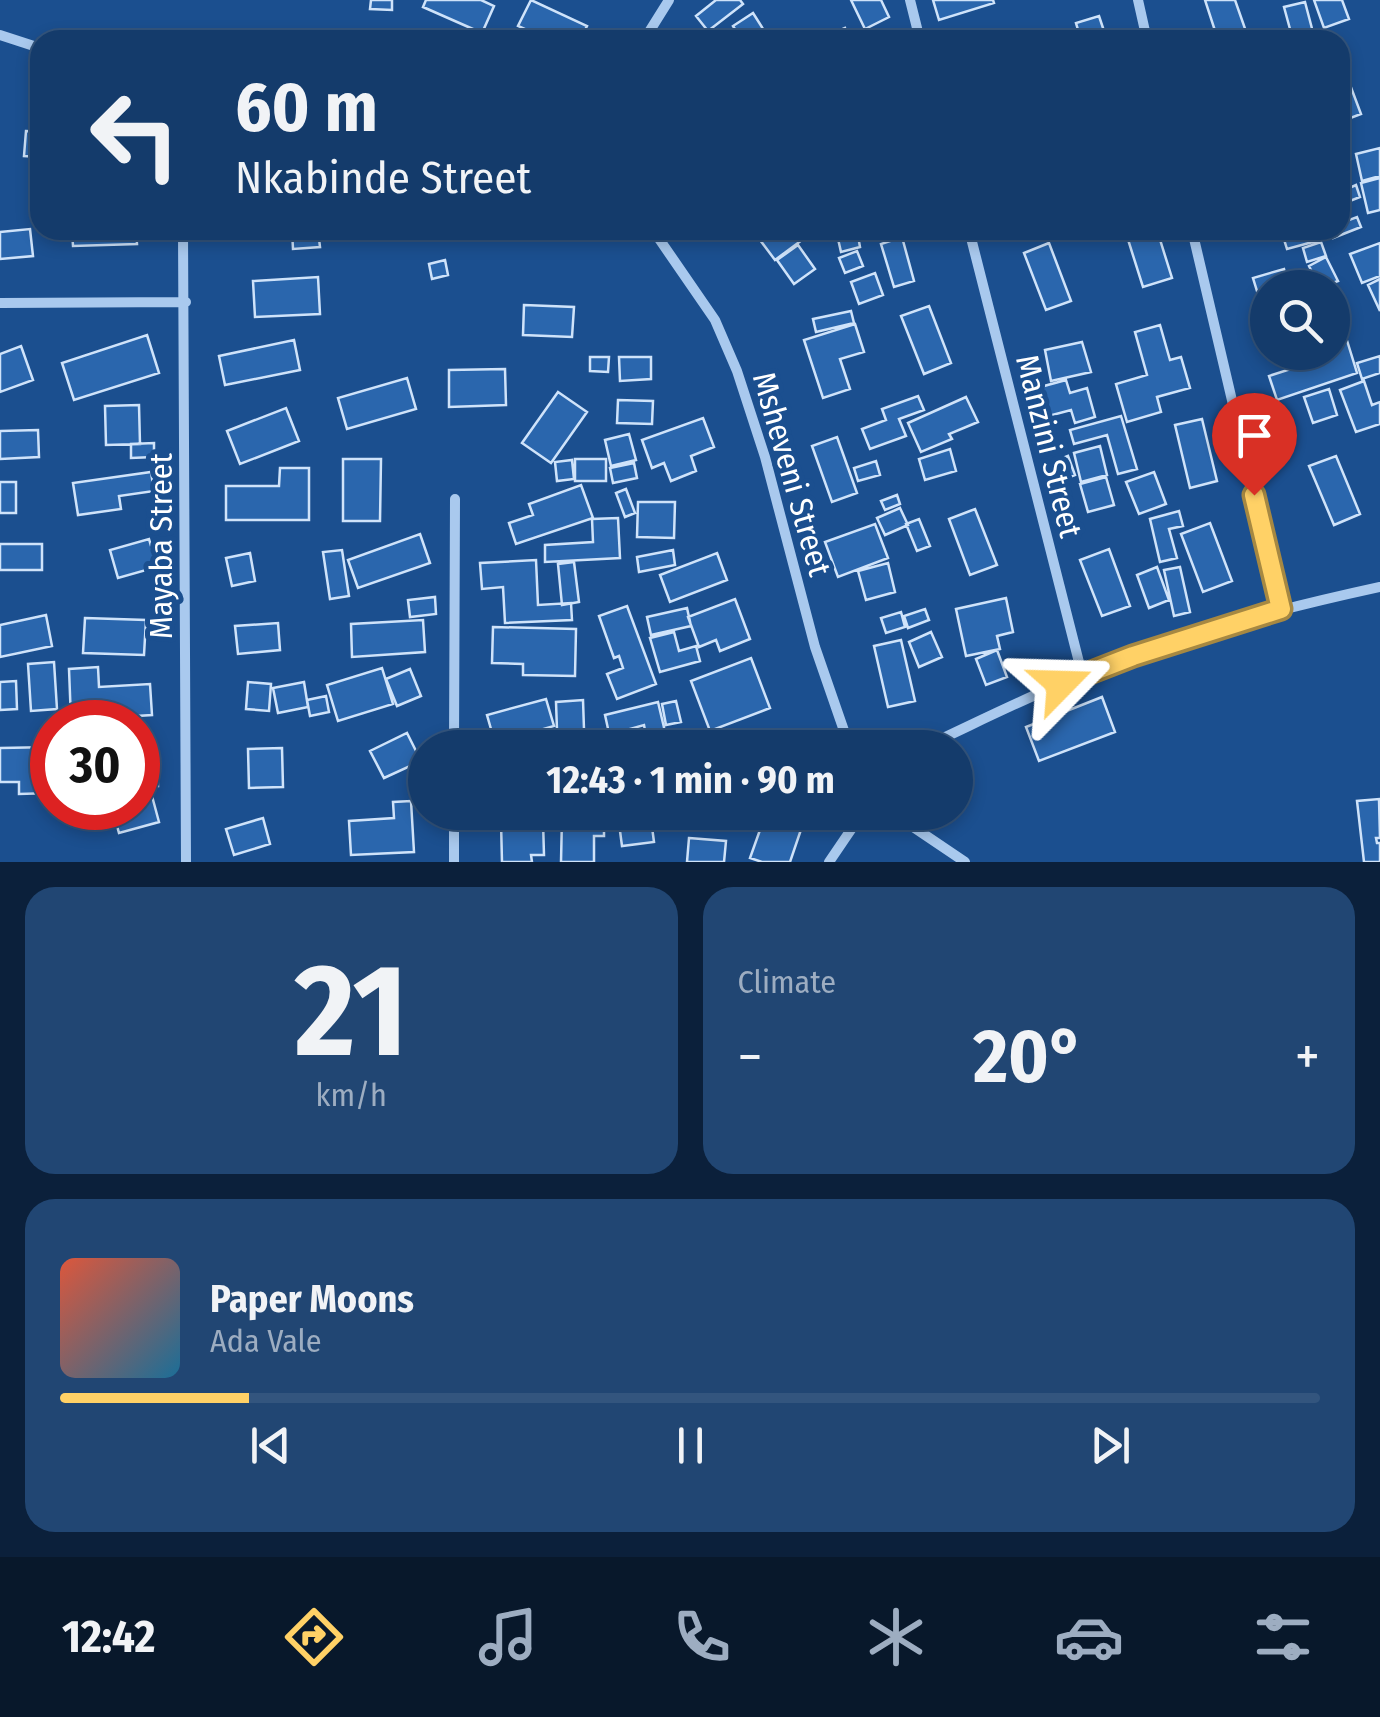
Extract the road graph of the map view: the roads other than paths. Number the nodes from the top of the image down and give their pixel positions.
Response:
1 (669, 0) edge
2 (910, 0) edge
3 (1138, 0) edge
4 (650, 30) edge
5 (918, 30) edge
6 (1146, 30) edge
7 (0, 35) edge
8 (30, 45) edge
9 (183, 240) edge
10 (660, 240) edge
11 (972, 240) edge
12 (1194, 240) edge
13 (186, 302) junction
14 (0, 303) edge
15 (454, 499) dead end
16 (1380, 588) edge
17 (1281, 609) junction
18 (1082, 674) junction
19 (454, 730) edge
20 (844, 730) edge
21 (961, 730) edge
22 (454, 830) edge
23 (851, 830) edge
24 (918, 830) edge
25 (186, 862) edge
26 (454, 862) edge
27 (829, 862) edge
28 (965, 862) edge

1 - 4 street
2 - 5 street
3 - 6 street
7 - 8 street
9 - 13 street, Mayaba Street
10 - 20 street, Msheveni Street
11 - 18 street, Manzini Street
12 - 17 street
13 - 14 street
13 - 25 street, Mayaba Street
15 - 19 street
16 - 17 street
17 - 18 street
18 - 21 street
22 - 26 street
23 - 27 street
24 - 28 street

